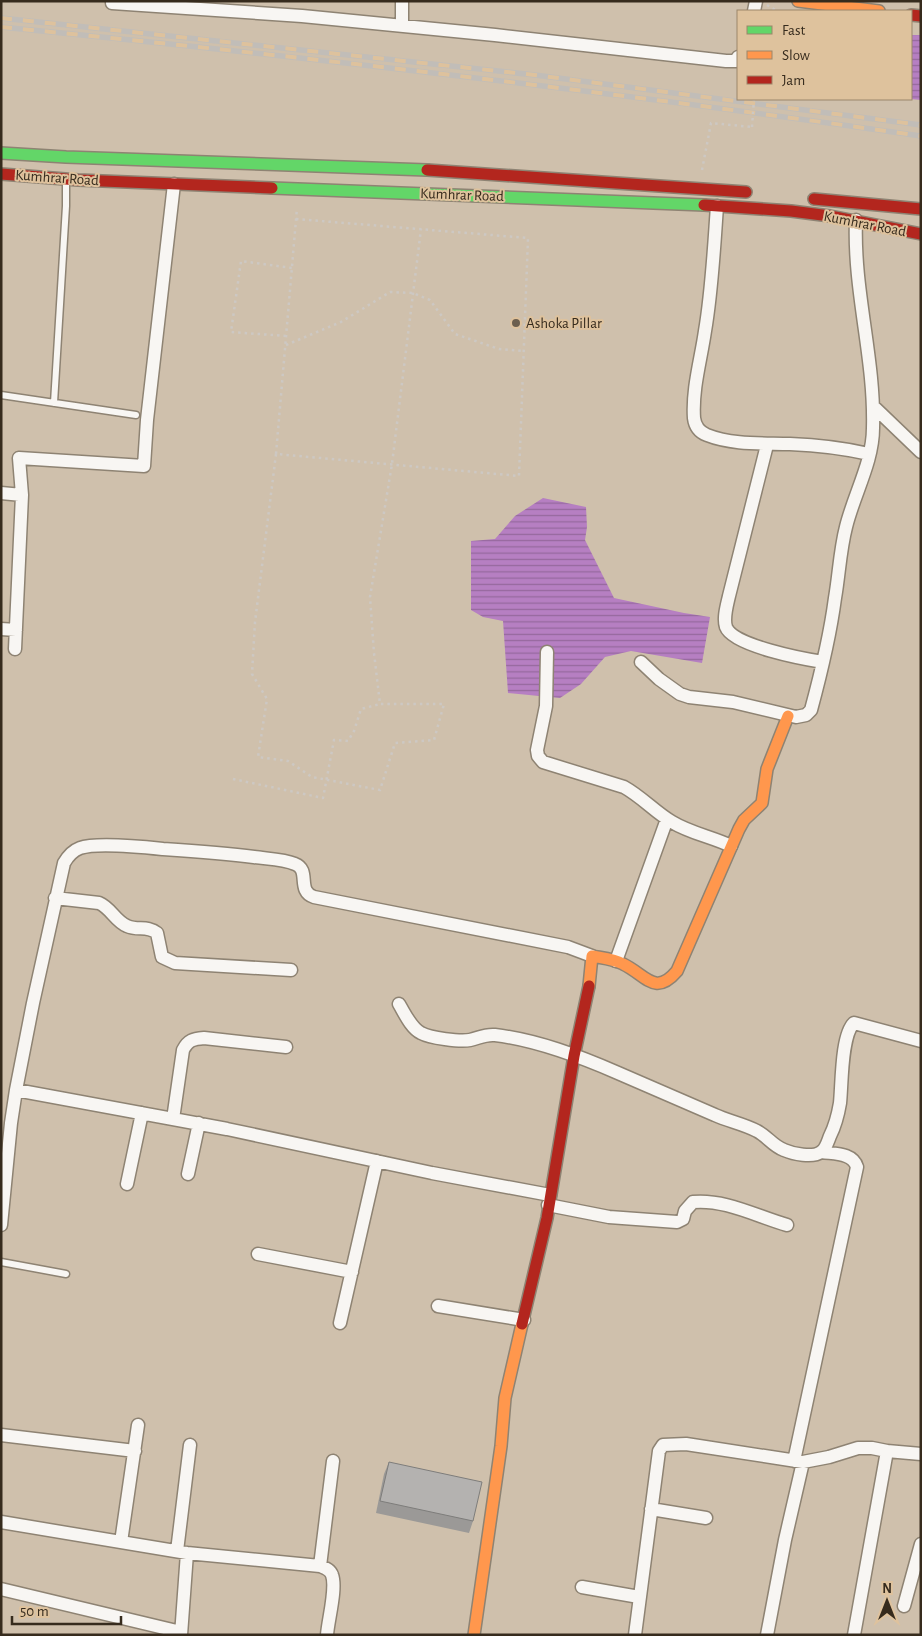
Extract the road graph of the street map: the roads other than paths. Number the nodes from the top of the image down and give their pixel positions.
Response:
1 (402, 1) edge
2 (798, 1) edge
3 (107, 2) edge
4 (871, 10) edge
5 (402, 26) junction
6 (737, 58) edge
7 (1, 153) edge
8 (248, 162) junction
9 (1, 174) edge
10 (66, 179) junction
11 (174, 184) junction
12 (247, 186) junction
13 (757, 193) dead end
14 (805, 198) dead end
15 (717, 206) junction
16 (901, 207) junction
17 (921, 208) edge
18 (921, 217) edge
19 (856, 220) junction
20 (921, 222) edge
21 (892, 229) junction
22 (921, 234) edge
23 (1, 395) edge
24 (54, 403) junction
25 (873, 406) junction
26 (136, 415) dead end
27 (767, 445) junction
28 (921, 452) edge
29 (869, 454) junction
30 (1, 493) edge
31 (22, 495) junction
32 (1, 629) edge
33 (16, 630) junction
34 (15, 649) dead end
35 (547, 652) dead end
36 (641, 662) dead end
37 (823, 662) junction
38 (788, 716) junction
39 (667, 819) junction
40 (731, 846) junction
41 (55, 898) junction
42 (592, 956) junction
43 (616, 961) junction
44 (292, 970) dead end
45 (399, 1004) dead end
46 (921, 1041) edge
47 (286, 1047) dead end
48 (574, 1056) junction
49 (16, 1090) junction
50 (142, 1113) junction
51 (173, 1119) junction
52 (6, 1122) edge
53 (199, 1123) junction
54 (822, 1152) junction
55 (377, 1161) junction
56 (188, 1174) dead end
57 (127, 1184) dead end
58 (549, 1200) junction
59 (1, 1225) edge
60 (787, 1225) dead end
61 (258, 1254) dead end
62 (1, 1262) edge
63 (352, 1272) junction
64 (66, 1274) dead end
65 (438, 1306) dead end
66 (524, 1320) junction
67 (340, 1323) dead end
68 (138, 1425) dead end
69 (1, 1435) edge
70 (190, 1445) dead end
71 (135, 1451) junction
72 (887, 1451) junction
73 (921, 1454) edge
74 (799, 1461) junction
75 (333, 1462) dead end
76 (651, 1508) junction
77 (706, 1518) dead end
78 (1, 1522) edge
79 (121, 1542) junction
80 (921, 1544) edge
81 (182, 1552) junction
82 (320, 1566) junction
83 (582, 1587) dead end
84 (1, 1589) edge
85 (639, 1597) junction
86 (904, 1606) dead end
87 (181, 1633) edge
88 (327, 1635) edge
89 (474, 1635) edge
90 (635, 1635) edge
91 (767, 1635) edge
92 (854, 1635) edge

1 - 5 street
2 - 4 main road
3 - 5 street
5 - 6 street
7 - 8 main road, Kumhrar Road
8 - 12 main road
8 - 13 main road, Kumhrar Road
9 - 10 main road, Kumhrar Road
10 - 11 main road, Kumhrar Road
10 - 24 lane
11 - 12 main road, Kumhrar Road
11 - 31 street
12 - 15 main road, Kumhrar Road
14 - 16 main road, Kumhrar Road
15 - 19 main road, Kumhrar Road
15 - 27 street
16 - 17 main road, Kumhrar Road
16 - 18 main road
19 - 21 main road, Kumhrar Road
19 - 25 street
20 - 21 main road
21 - 22 main road, Kumhrar Road
23 - 24 lane
24 - 26 lane
25 - 28 street
25 - 29 street
27 - 29 street
27 - 37 street
29 - 37 street
30 - 31 street
31 - 33 street
32 - 33 street
33 - 34 street
35 - 39 street
36 - 38 street
37 - 38 street
38 - 40 main road
39 - 40 street
39 - 43 street
40 - 43 main road
41 - 42 street
41 - 44 street
41 - 49 street
42 - 43 main road
42 - 48 main road
45 - 48 street
46 - 54 street
47 - 51 street
48 - 54 street
48 - 58 main road
49 - 50 street
49 - 52 street
50 - 51 street
50 - 57 street
51 - 53 street
52 - 59 street
53 - 55 street
53 - 56 street
54 - 74 street
55 - 58 street
55 - 63 street
58 - 60 street
58 - 66 main road
61 - 63 street
62 - 64 lane
63 - 67 street
65 - 66 street
66 - 89 main road
68 - 71 street
69 - 71 street
70 - 81 street
71 - 79 street
72 - 73 street
72 - 74 street
72 - 92 street
74 - 76 street
74 - 91 street
75 - 82 street
76 - 77 street
76 - 85 street
78 - 79 street
79 - 81 street
80 - 86 street
81 - 82 street
81 - 87 street
82 - 88 street
83 - 85 street
84 - 87 street
85 - 90 street

